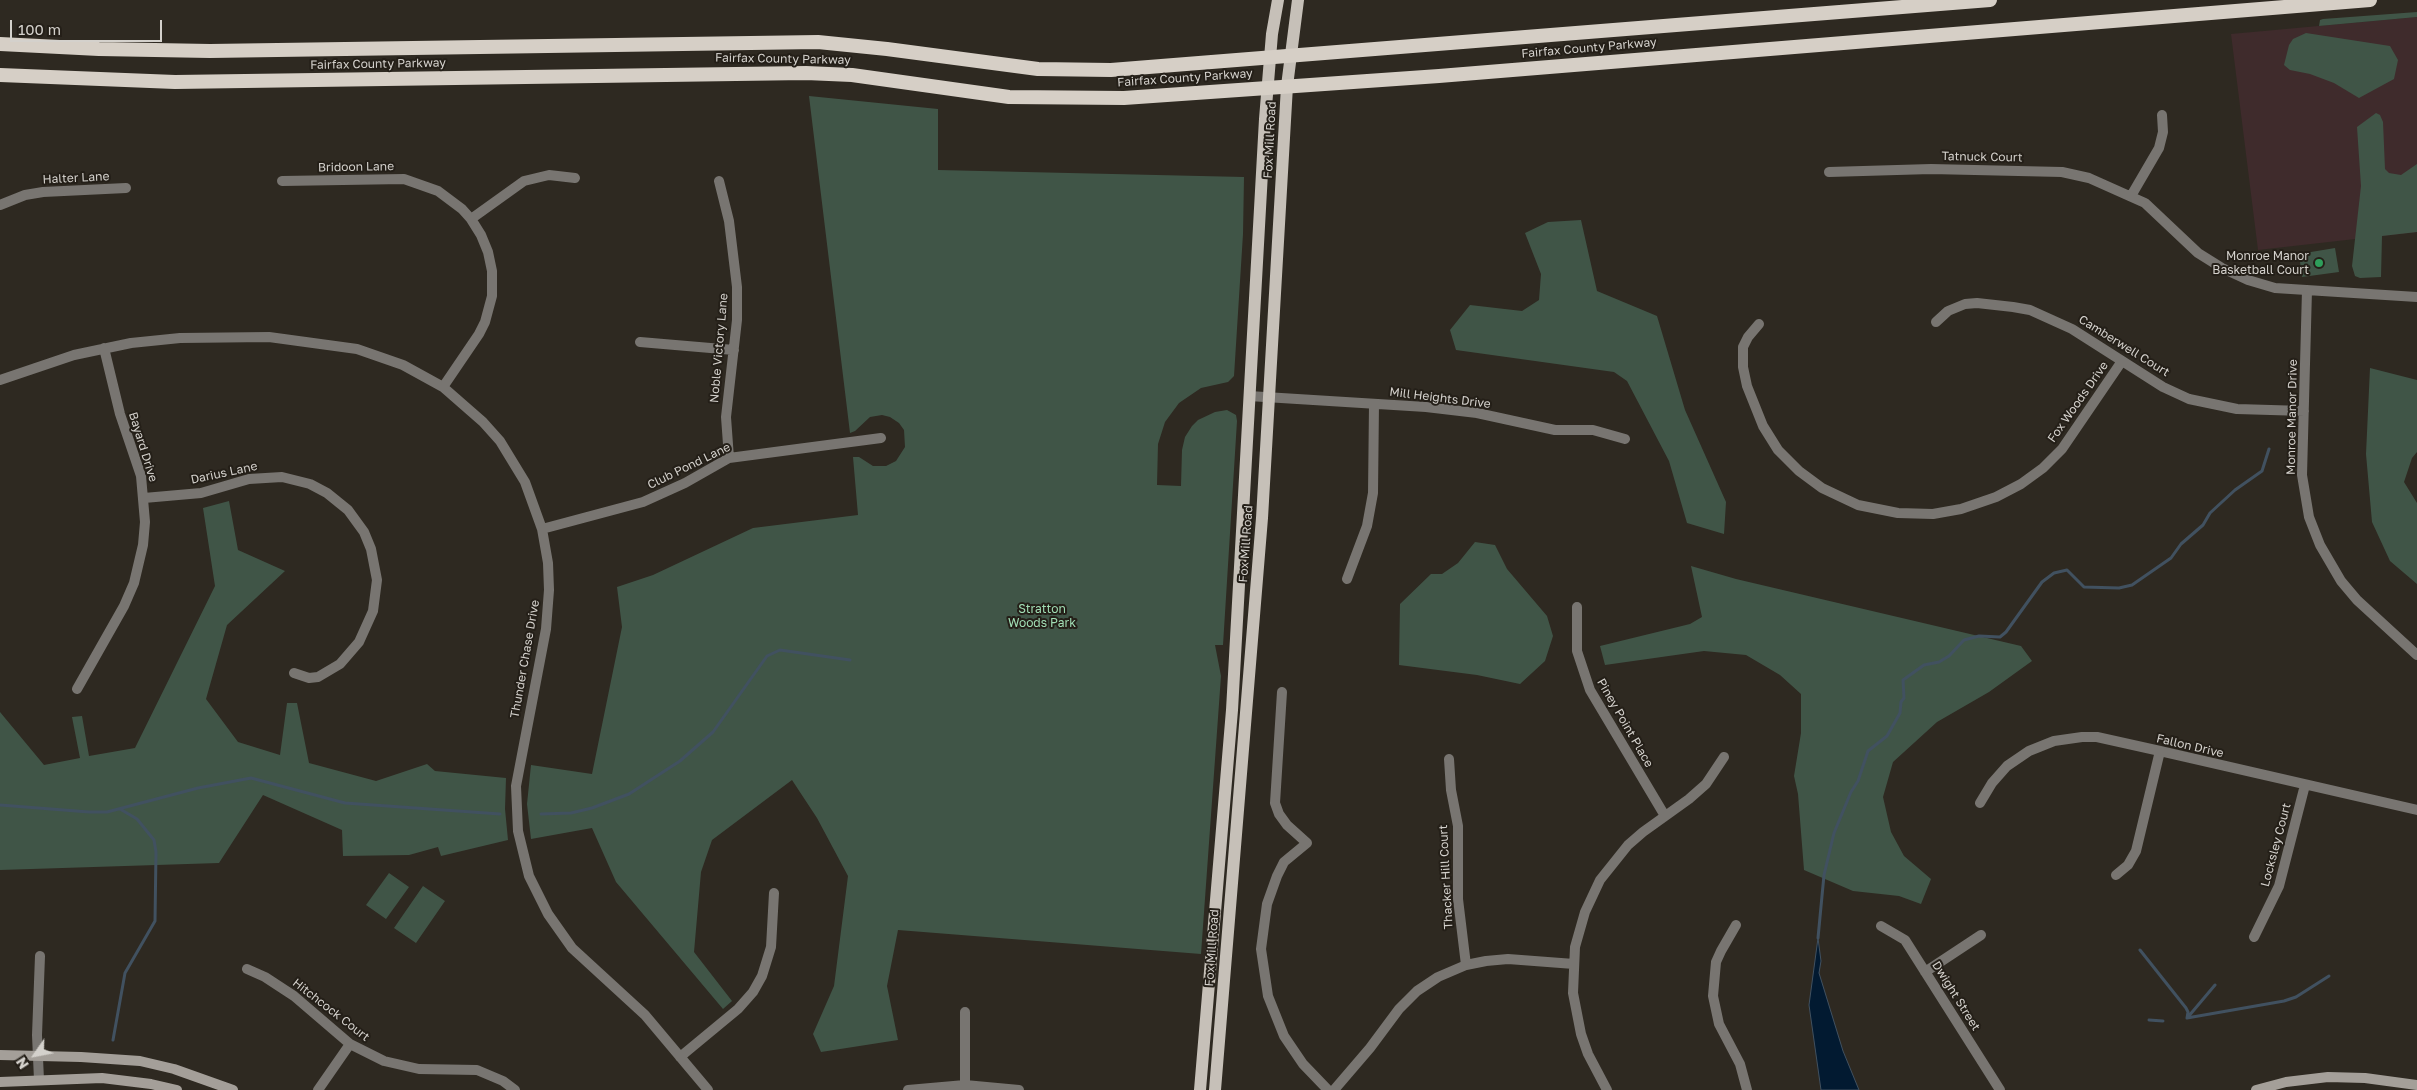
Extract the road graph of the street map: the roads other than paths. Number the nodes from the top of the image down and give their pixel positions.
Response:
1 (1278, 0) edge
2 (1298, 0) edge
3 (1990, 0) edge
4 (2370, 0) edge
5 (0, 44) edge
6 (1290, 56) junction
7 (1270, 57) junction
8 (0, 75) edge
9 (1287, 86) junction
10 (1267, 88) junction
11 (2162, 115) dead end
12 (1829, 172) dead end
13 (575, 178) dead end
14 (282, 181) dead end
15 (719, 181) dead end
16 (126, 188) dead end
17 (2131, 196) junction
18 (0, 205) edge
19 (470, 219) junction
20 (2307, 290) junction
21 (2417, 297) edge
22 (1936, 322) dead end
23 (1759, 324) dead end
24 (640, 342) dead end
25 (104, 348) junction
26 (734, 350) junction
27 (2122, 361) junction
28 (0, 380) edge
29 (443, 387) junction
30 (1249, 396) junction
31 (1269, 398) junction
32 (1374, 404) junction
33 (2304, 411) junction
34 (881, 438) dead end
35 (1625, 439) dead end
36 (730, 458) junction
37 (144, 498) junction
38 (542, 529) junction
39 (1347, 579) dead end
40 (1577, 607) dead end
41 (2417, 655) edge
42 (294, 673) dead end
43 (77, 689) dead end
44 (1282, 692) dead end
45 (2160, 751) junction
46 (1724, 757) dead end
47 (1449, 758) dead end
48 (2305, 785) junction
49 (1980, 803) dead end
50 (2417, 810) edge
51 (1665, 816) junction
52 (2116, 875) dead end
53 (774, 893) dead end
54 (1736, 925) dead end
55 (1881, 926) dead end
56 (1981, 935) dead end
57 (2254, 936) dead end
58 (40, 956) dead end
59 (1574, 964) junction
60 (1466, 965) junction
61 (247, 969) dead end
62 (1925, 972) junction
63 (965, 1012) dead end
64 (350, 1044) junction
65 (0, 1055) edge
66 (38, 1056) junction
67 (680, 1057) junction
68 (39, 1080) junction
69 (0, 1082) edge
70 (966, 1085) junction
71 (2417, 1085) edge
72 (177, 1090) edge
73 (233, 1090) edge
74 (318, 1090) edge
75 (515, 1090) edge
76 (708, 1090) edge
77 (908, 1090) edge
78 (1019, 1090) edge
79 (1200, 1090) edge
80 (1214, 1090) edge
81 (1328, 1090) edge
82 (1334, 1090) edge
83 (1607, 1090) edge
84 (1747, 1090) edge
85 (2000, 1090) edge
86 (2256, 1090) edge

1 - 7 main road, Fox Mill Road
2 - 6 main road, Fox Mill Road
3 - 6 highway, Fairfax County Parkway
4 - 9 highway, Fairfax County Parkway
5 - 7 highway, Fairfax County Parkway
6 - 7 highway, Fairfax County Parkway
6 - 9 main road, Fox Mill Road
7 - 10 main road, Fox Mill Road
8 - 10 highway, Fairfax County Parkway
9 - 10 highway, Fairfax County Parkway
9 - 31 main road, Fox Mill Road
10 - 30 main road, Fox Mill Road
11 - 17 street
12 - 17 street, Tatnuck Court
13 - 19 street
14 - 19 street, Bridoon Lane
15 - 26 street, Noble Victory Lane
16 - 18 street, Halter Lane
17 - 20 street, Tatnuck Court
19 - 29 street, Bridoon Lane
20 - 21 street, Tatnuck Court
20 - 33 street, Monroe Manor Drive
22 - 27 street, Camberwell Court
23 - 27 street, Fox Woods Drive
24 - 26 street
25 - 28 street, Thunder Chase Drive
25 - 29 street, Thunder Chase Drive
25 - 37 street, Bayard Drive
26 - 36 street, Noble Victory Lane
27 - 33 street, Camberwell Court
29 - 38 street, Thunder Chase Drive
30 - 31 street, Mill Heights Drive
30 - 79 main road, Fox Mill Road
31 - 32 street, Mill Heights Drive
31 - 80 main road, Fox Mill Road
32 - 35 street, Mill Heights Drive
32 - 39 street
33 - 41 street, Monroe Manor Drive
34 - 36 street, Club Pond Lane
36 - 38 street, Club Pond Lane
37 - 42 street, Darius Lane
37 - 43 street, Bayard Drive
38 - 67 street, Thunder Chase Drive
40 - 51 street, Piney Point Place
44 - 81 street
45 - 48 street, Fallon Drive
45 - 49 street, Fallon Drive
45 - 52 street
46 - 51 street
47 - 60 street, Thacker Hill Court
48 - 50 street, Fallon Drive
48 - 57 street, Locksley Court
51 - 59 street
53 - 67 street
54 - 84 street
55 - 62 street, Dwight Street
56 - 62 street
58 - 66 street
59 - 60 street
59 - 83 street
60 - 82 street
61 - 64 street, Hitchcock Court
62 - 85 street, Dwight Street
63 - 70 street
64 - 74 street
64 - 75 street, Hitchcock Court
65 - 66 main road
66 - 68 street
66 - 73 main road
67 - 76 street, Thunder Chase Drive
68 - 69 main road
68 - 72 main road
70 - 77 street
70 - 78 street
71 - 86 main road

